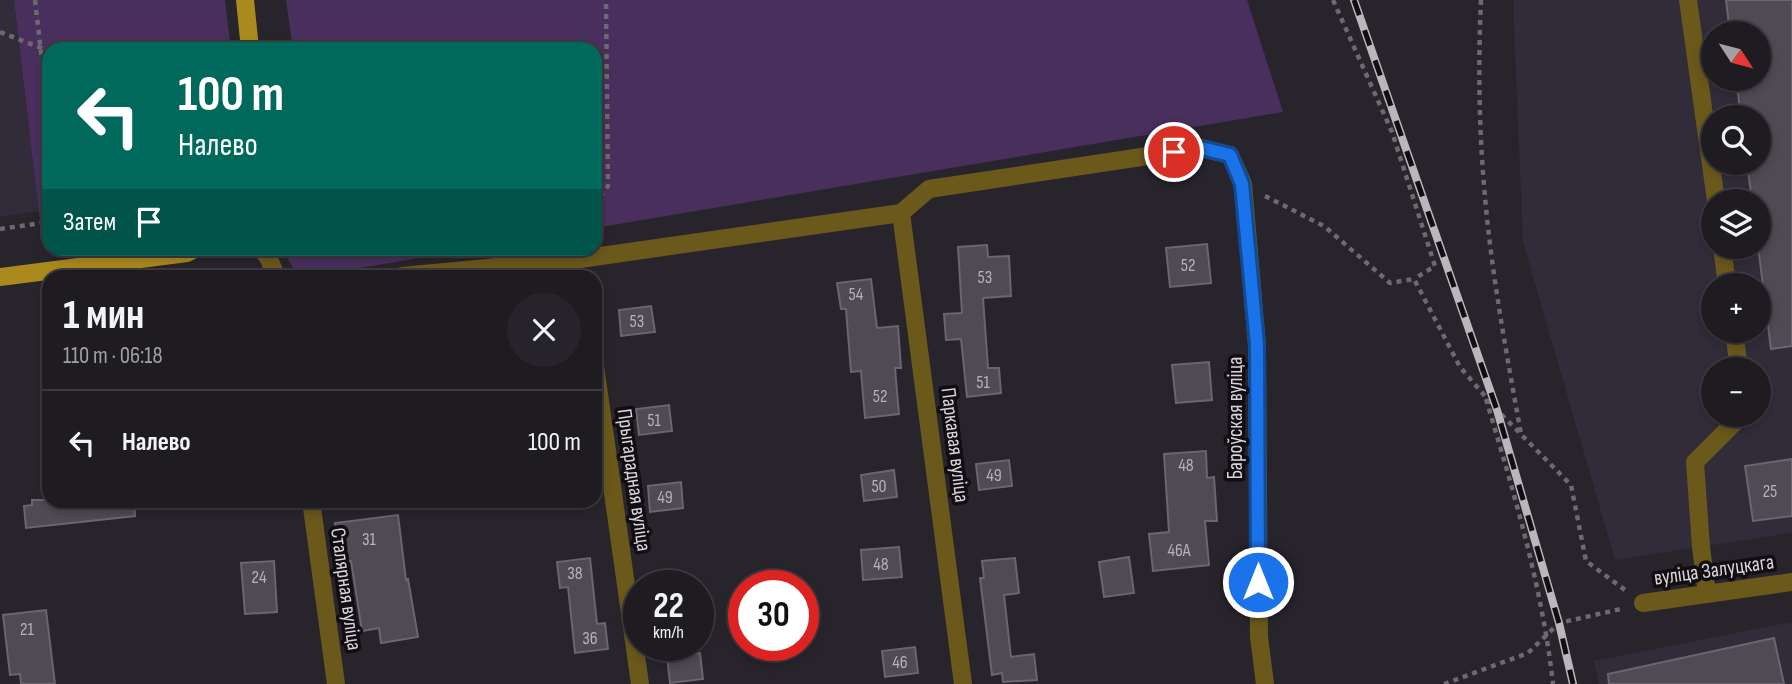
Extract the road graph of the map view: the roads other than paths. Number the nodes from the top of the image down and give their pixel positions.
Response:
1 (244, 0) edge
2 (1688, 0) edge
3 (249, 42) edge
4 (1714, 189) edge
5 (901, 213) junction
6 (164, 256) edge
7 (581, 268) edge
8 (55, 270) edge
9 (536, 270) edge
10 (42, 272) edge
11 (0, 277) edge
12 (602, 415) edge
13 (1730, 427) edge
14 (312, 508) edge
15 (1792, 582) edge
16 (1707, 594) junction
17 (1643, 603) road end
18 (336, 684) edge
19 (640, 684) edge
20 (963, 684) edge
21 (1265, 684) edge

1 - 3 main road
2 - 4 street
5 - 7 street
5 - 20 street, Паркавая вуліца
5 - 21 street, Бароўская вуліца
6 - 8 main road
7 - 9 street
10 - 11 main road
12 - 19 street, Прыгарадная вуліца
13 - 16 street
14 - 18 street, Сталярная вуліца
15 - 16 street, вуліца Залуцкага
16 - 17 street, вуліца Залуцкага

